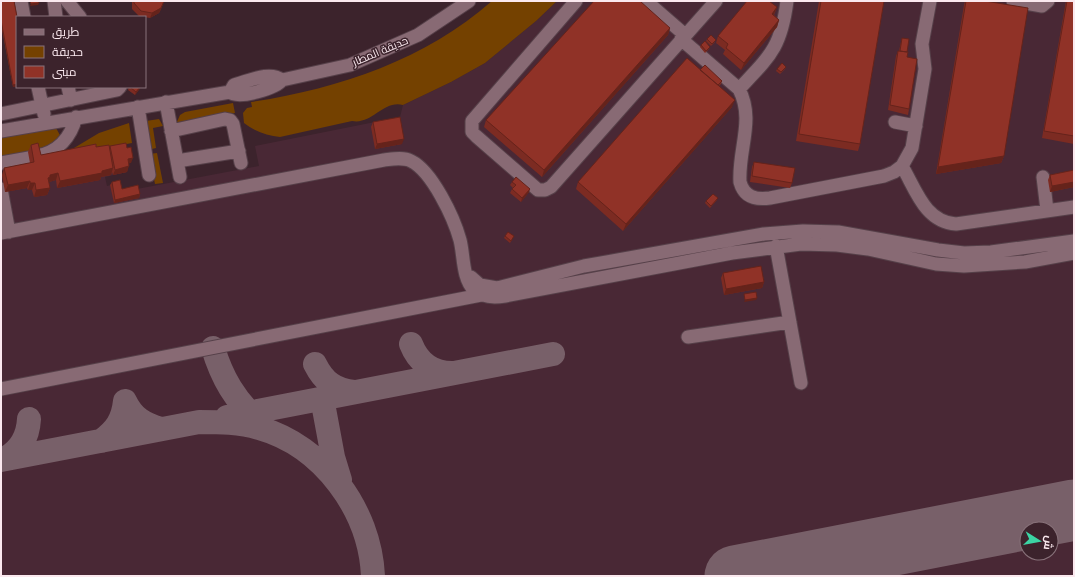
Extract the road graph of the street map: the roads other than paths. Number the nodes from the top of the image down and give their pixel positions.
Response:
1 (20, 1) edge
2 (54, 1) edge
3 (67, 1) edge
4 (469, 1) edge
5 (576, 1) edge
6 (646, 1) edge
7 (716, 1) edge
8 (787, 1) edge
9 (930, 1) edge
10 (1012, 1) edge
11 (1048, 1) edge
12 (24, 16) edge
13 (56, 16) edge
14 (79, 16) edge
15 (683, 37) junction
16 (38, 88) edge
17 (119, 88) edge
18 (739, 89) junction
19 (70, 94) edge
20 (166, 102) junction
21 (42, 106) junction
22 (138, 107) junction
23 (1, 114) edge
24 (76, 117) junction
25 (47, 122) junction
26 (895, 122) dead end
27 (916, 126) junction
28 (1, 131) edge
29 (171, 131) junction
30 (177, 161) junction
31 (1, 163) edge
32 (902, 166) junction
33 (149, 175) dead end
34 (180, 177) dead end
35 (1043, 177) dead end
36 (1, 190) edge
37 (1074, 207) edge
38 (1047, 210) junction
39 (5, 233) edge
40 (1074, 241) edge
41 (776, 246) junction
42 (1074, 253) edge
43 (466, 273) junction
44 (482, 295) junction
45 (790, 322) junction
46 (688, 337) dead end
47 (801, 383) dead end
48 (1, 389) edge

1 - 12 street
2 - 13 street
3 - 14 street
4 - 20 street, حديقة المطار
5 - 15 street
6 - 15 street
7 - 15 street
8 - 18 street
9 - 27 street
10 - 11 street
15 - 18 street
16 - 21 street
17 - 19 street
18 - 32 street
19 - 21 street
20 - 22 street, حديقة المطار
20 - 29 street
21 - 23 street
21 - 25 street
22 - 24 street, حديقة المطار
22 - 33 street
24 - 25 street, حديقة المطار
24 - 31 street
25 - 28 street, حديقة المطار
26 - 27 street
27 - 32 street
29 - 30 street
29 - 30 street
30 - 34 street
32 - 38 street
35 - 38 street
36 - 39 street
37 - 38 street
39 - 43 street
40 - 43 street
41 - 42 street
41 - 44 street
41 - 45 street
43 - 44 street
44 - 48 street
45 - 46 street
45 - 47 street

